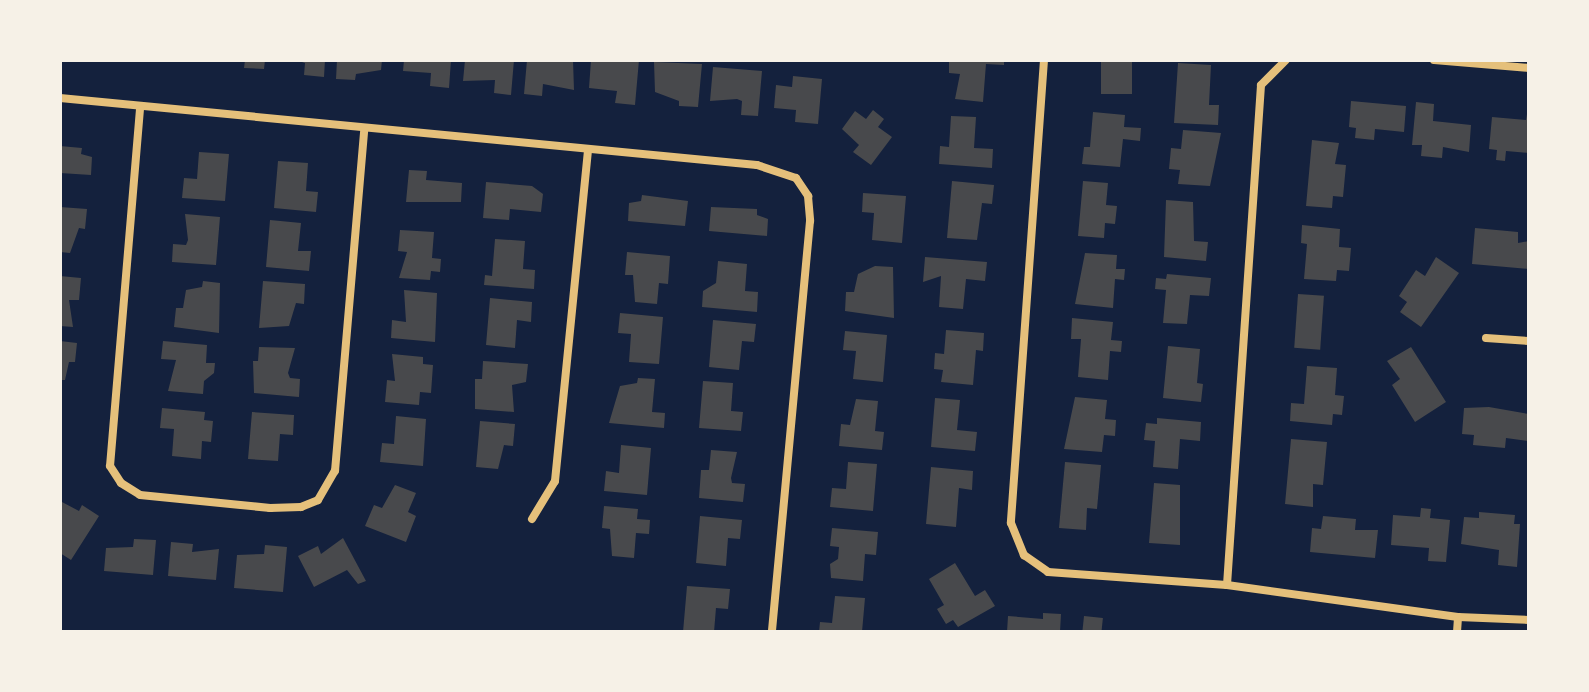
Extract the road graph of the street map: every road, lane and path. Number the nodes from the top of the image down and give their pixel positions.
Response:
1 (1044, 60) edge
2 (1286, 60) edge
3 (1434, 60) edge
4 (1529, 68) edge
5 (60, 98) edge
6 (140, 109) junction
7 (364, 131) junction
8 (588, 150) junction
9 (1486, 338) dead end
10 (1529, 341) edge
11 (532, 519) dead end
12 (1227, 585) junction
13 (1458, 617) junction
14 (1529, 620) edge
15 (772, 632) edge
16 (1457, 632) edge

1 - 12 street
2 - 12 street
3 - 4 street
5 - 6 street
6 - 7 street
6 - 7 street
7 - 8 street
8 - 11 street
8 - 15 street
9 - 10 street
12 - 13 street
13 - 14 street
13 - 16 street

